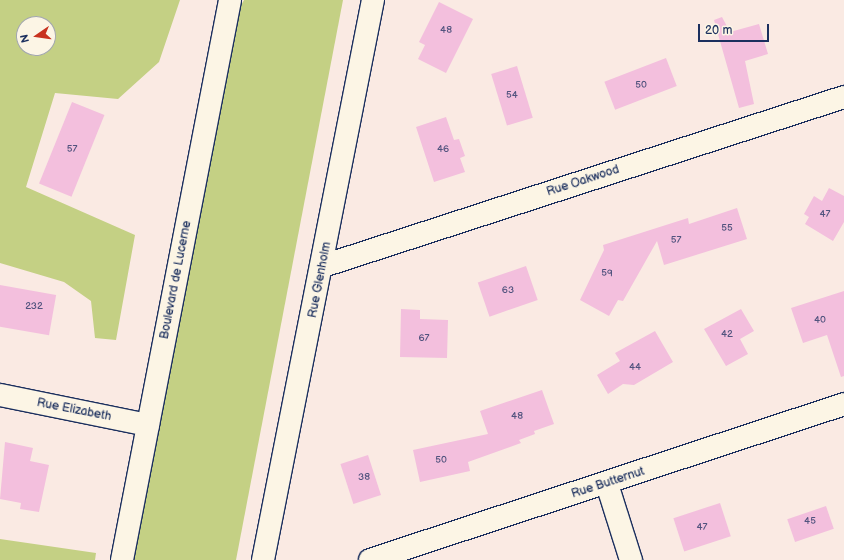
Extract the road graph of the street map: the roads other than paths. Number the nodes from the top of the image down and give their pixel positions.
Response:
1 (230, 0) edge
2 (373, 0) edge
3 (844, 97) edge
4 (323, 266) junction
5 (0, 395) edge
6 (844, 404) edge
7 (148, 425) junction
8 (607, 484) junction
9 (122, 560) edge
10 (263, 560) edge
11 (370, 560) edge
12 (632, 560) edge

1 - 7 street, Boulevard de Lucerne
2 - 4 street, Rue Glenholm
3 - 4 street, Rue Oakwood
4 - 10 street, Rue Glenholm
5 - 7 street, Rue Elizabeth
6 - 8 street, Rue Butternut
7 - 9 street, Boulevard de Lucerne
8 - 11 street, Rue Butternut
8 - 12 street

